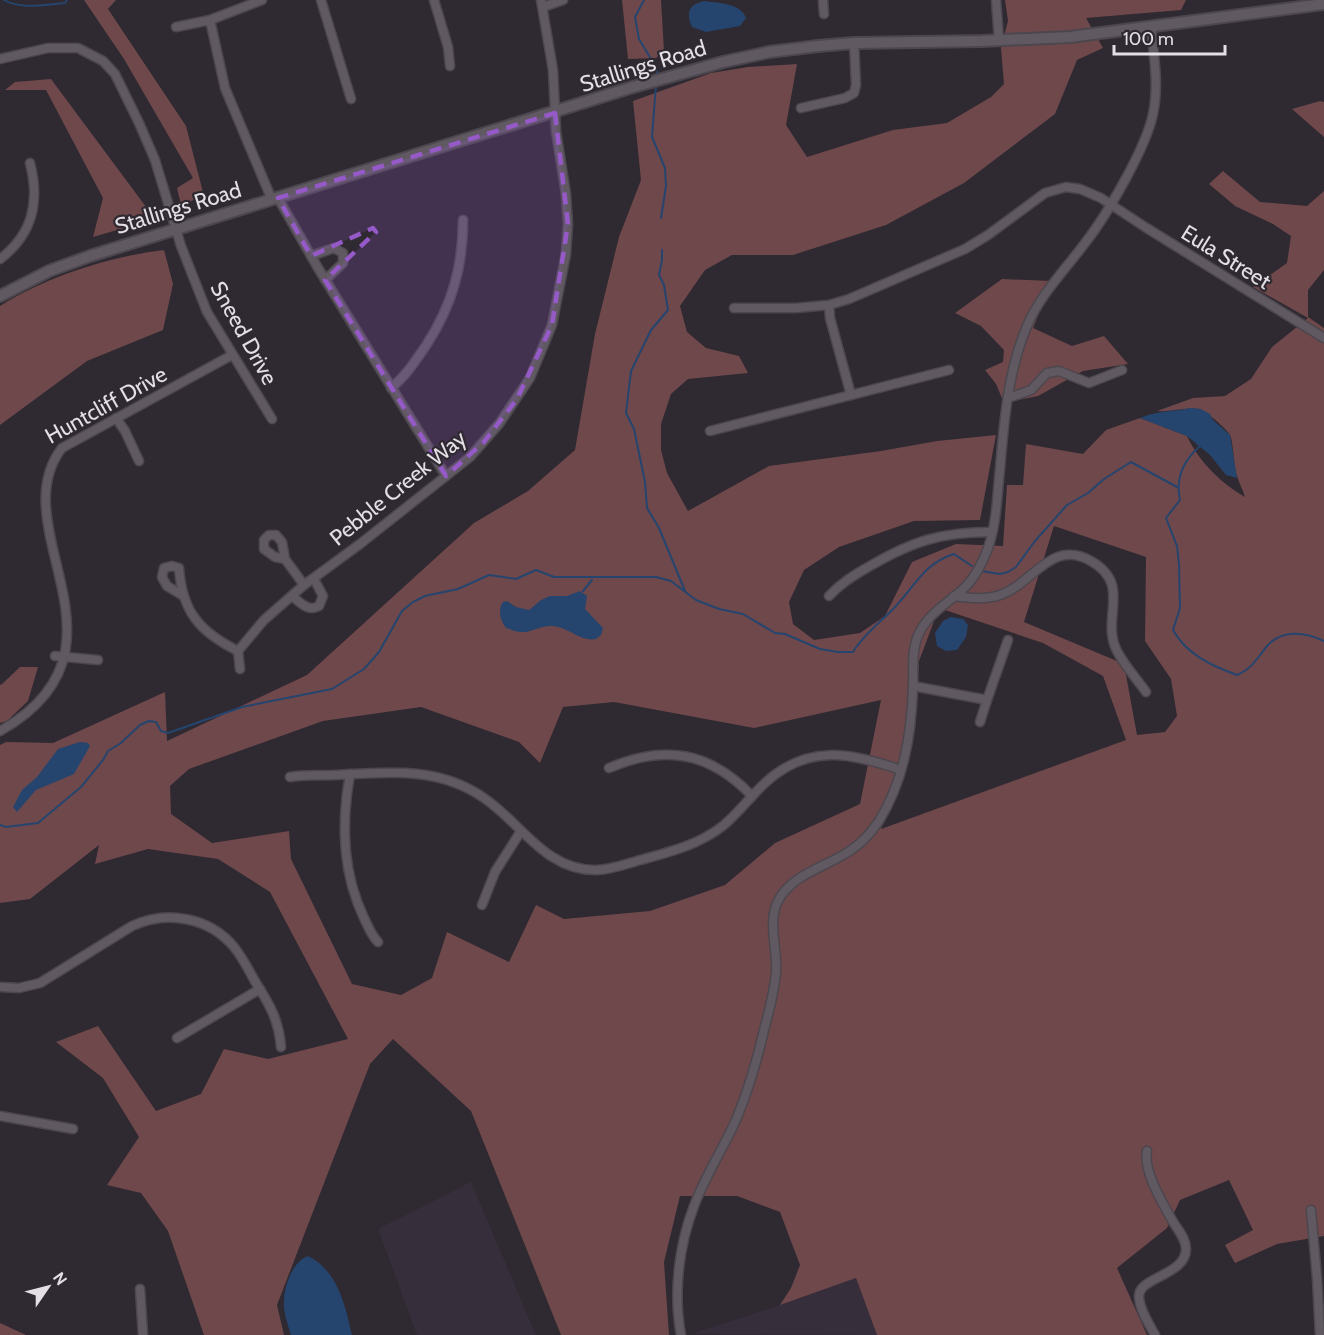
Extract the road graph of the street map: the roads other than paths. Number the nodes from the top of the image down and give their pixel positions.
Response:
1 (262, 0) edge
2 (321, 0) edge
3 (434, 0) edge
4 (562, 0) edge
5 (823, 0) edge
6 (996, 0) edge
7 (542, 4) edge
8 (1324, 4) edge
9 (824, 14) dead end
10 (210, 20) junction
11 (176, 27) dead end
12 (1151, 27) junction
13 (999, 40) junction
14 (854, 43) junction
15 (0, 59) edge
16 (450, 66) dead end
17 (351, 99) dead end
18 (801, 108) dead end
19 (555, 113) junction
20 (30, 163) dead end
21 (275, 199) junction
22 (1110, 204) junction
23 (463, 220) dead end
24 (176, 229) junction
25 (311, 256) junction
26 (0, 259) edge
27 (325, 280) junction
28 (0, 296) edge
29 (829, 305) junction
30 (734, 308) dead end
31 (1324, 338) edge
32 (232, 355) junction
33 (949, 370) dead end
34 (1122, 370) dead end
35 (391, 388) junction
36 (851, 395) junction
37 (1008, 398) junction
38 (116, 418) junction
39 (272, 419) dead end
40 (710, 431) dead end
41 (47, 458) dead end
42 (139, 461) dead end
43 (446, 476) junction
44 (992, 532) junction
45 (285, 559) dead end
46 (314, 579) junction
47 (304, 585) junction
48 (182, 595) dead end
49 (292, 596) junction
50 (829, 596) dead end
51 (954, 596) junction
52 (1008, 640) dead end
53 (238, 651) junction
54 (98, 660) dead end
55 (240, 669) dead end
56 (913, 686) junction
57 (1146, 692) dead end
58 (987, 700) junction
59 (980, 722) dead end
60 (0, 731) edge
61 (609, 768) dead end
62 (902, 770) junction
63 (350, 774) junction
64 (290, 777) dead end
65 (752, 796) junction
66 (521, 831) junction
67 (482, 906) dead end
68 (378, 942) dead end
69 (0, 987) edge
70 (260, 989) junction
71 (177, 1038) dead end
72 (281, 1047) dead end
73 (0, 1116) edge
74 (73, 1129) dead end
75 (1147, 1151) dead end
76 (1311, 1210) dead end
77 (140, 1289) dead end
78 (143, 1335) edge
79 (681, 1335) edge
80 (1155, 1335) edge
81 (1320, 1335) edge

1 - 10 street
2 - 17 street
3 - 16 street
4 - 7 street
5 - 9 street
6 - 13 street
7 - 19 street, Pebble Creek Way
8 - 12 street, Stallings Road
10 - 11 street
10 - 21 street
12 - 13 street, Stallings Road
12 - 22 street
13 - 14 street, Stallings Road
14 - 18 street
14 - 19 street, Stallings Road
15 - 24 street, Sneed Drive
19 - 21 street, Stallings Road
19 - 43 street, Pebble Creek Way
20 - 26 street
21 - 24 street, Stallings Road
21 - 25 street
22 - 29 street, Eula Street
22 - 31 street, Eula Street
22 - 37 street
23 - 35 street
24 - 28 street, Stallings Road
24 - 32 street, Sneed Drive
25 - 27 street
25 - 27 street
27 - 35 street
29 - 30 street, Eula Street
29 - 36 street
32 - 38 street, Huntcliff Drive
32 - 39 street, Sneed Drive
33 - 36 street
34 - 37 street
35 - 43 street
36 - 40 street
37 - 44 street
38 - 41 street, Huntcliff Drive
38 - 42 street
43 - 46 street, Pebble Creek Way
44 - 50 street
44 - 51 street
45 - 47 street
46 - 47 street, Pebble Creek Way
46 - 49 street
47 - 49 street, Pebble Creek Way
48 - 53 street
49 - 53 street, Pebble Creek Way
51 - 56 street
51 - 57 street
52 - 58 street
53 - 55 street
54 - 60 street
56 - 58 street
56 - 62 street
58 - 59 street
61 - 65 street
62 - 65 street
62 - 79 street
63 - 64 street
63 - 66 street
63 - 68 street
65 - 66 street
66 - 67 street
69 - 70 street
70 - 71 street
70 - 72 street
73 - 74 street
75 - 80 street
76 - 81 street
77 - 78 street

